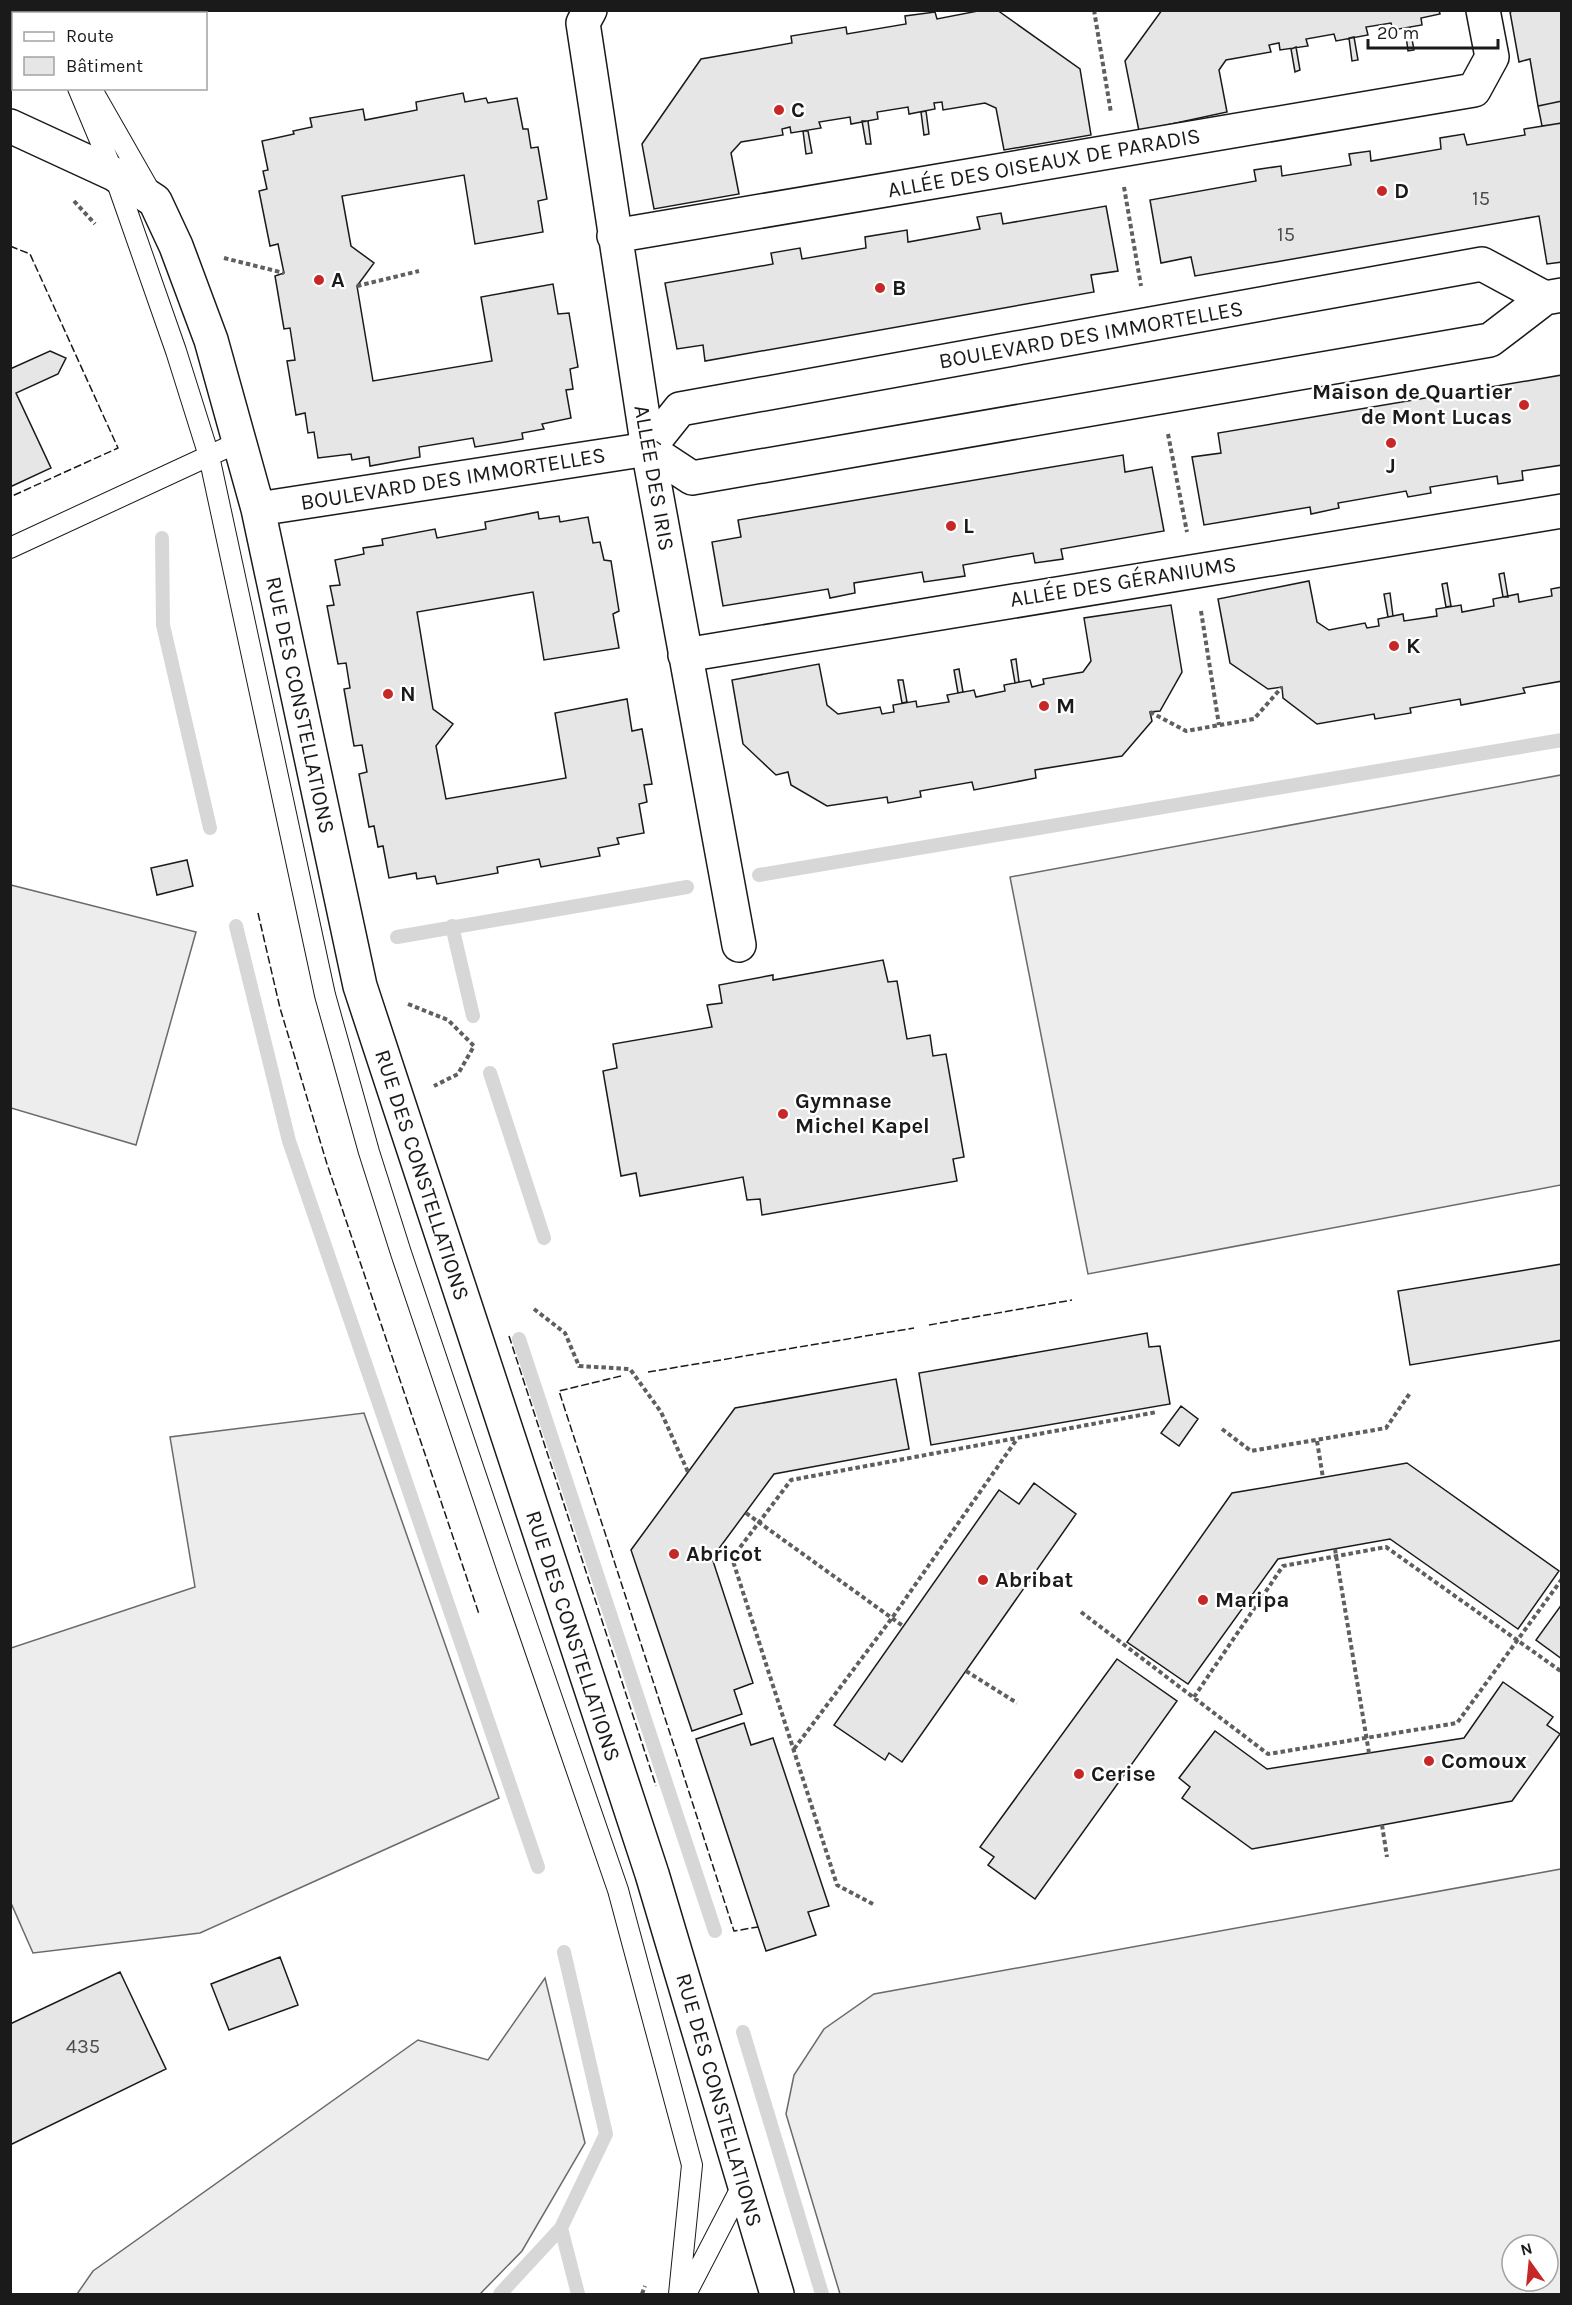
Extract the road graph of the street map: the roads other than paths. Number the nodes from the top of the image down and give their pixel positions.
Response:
1 (590, 10) edge
2 (1483, 10) edge
3 (79, 90) edge
4 (92, 90) edge
5 (10, 126) edge
6 (114, 174) junction
7 (155, 201) junction
8 (614, 236) junction
9 (1553, 296) edge
10 (241, 441) junction
11 (648, 449) junction
12 (209, 456) junction
13 (258, 509) junction
14 (1562, 511) edge
15 (10, 548) edge
16 (685, 655) junction
17 (739, 945) dead end
18 (743, 2184) junction
19 (679, 2295) edge
20 (686, 2295) edge
21 (777, 2295) edge

1 - 8 street, ALLÉE DES IRIS
2 - 8 street, ALLÉE DES OISEAUX DE PARADIS
3 - 6 lane
4 - 7 lane
5 - 6 street
6 - 7 street
6 - 12 lane
7 - 10 street, RUE DES CONSTELLATIONS
8 - 11 street, ALLÉE DES IRIS
9 - 11 street, BOULEVARD DES IMMORTELLES
9 - 11 street, BOULEVARD DES IMMORTELLES
10 - 12 lane
10 - 13 street, RUE DES CONSTELLATIONS
11 - 13 street, BOULEVARD DES IMMORTELLES
11 - 16 street, ALLÉE DES IRIS
12 - 15 lane
12 - 19 lane
13 - 18 street, RUE DES CONSTELLATIONS
14 - 16 street, ALLÉE DES GÉRANIUMS
16 - 17 street, ALLÉE DES IRIS
18 - 20 lane
18 - 21 street, RUE DES CONSTELLATIONS

